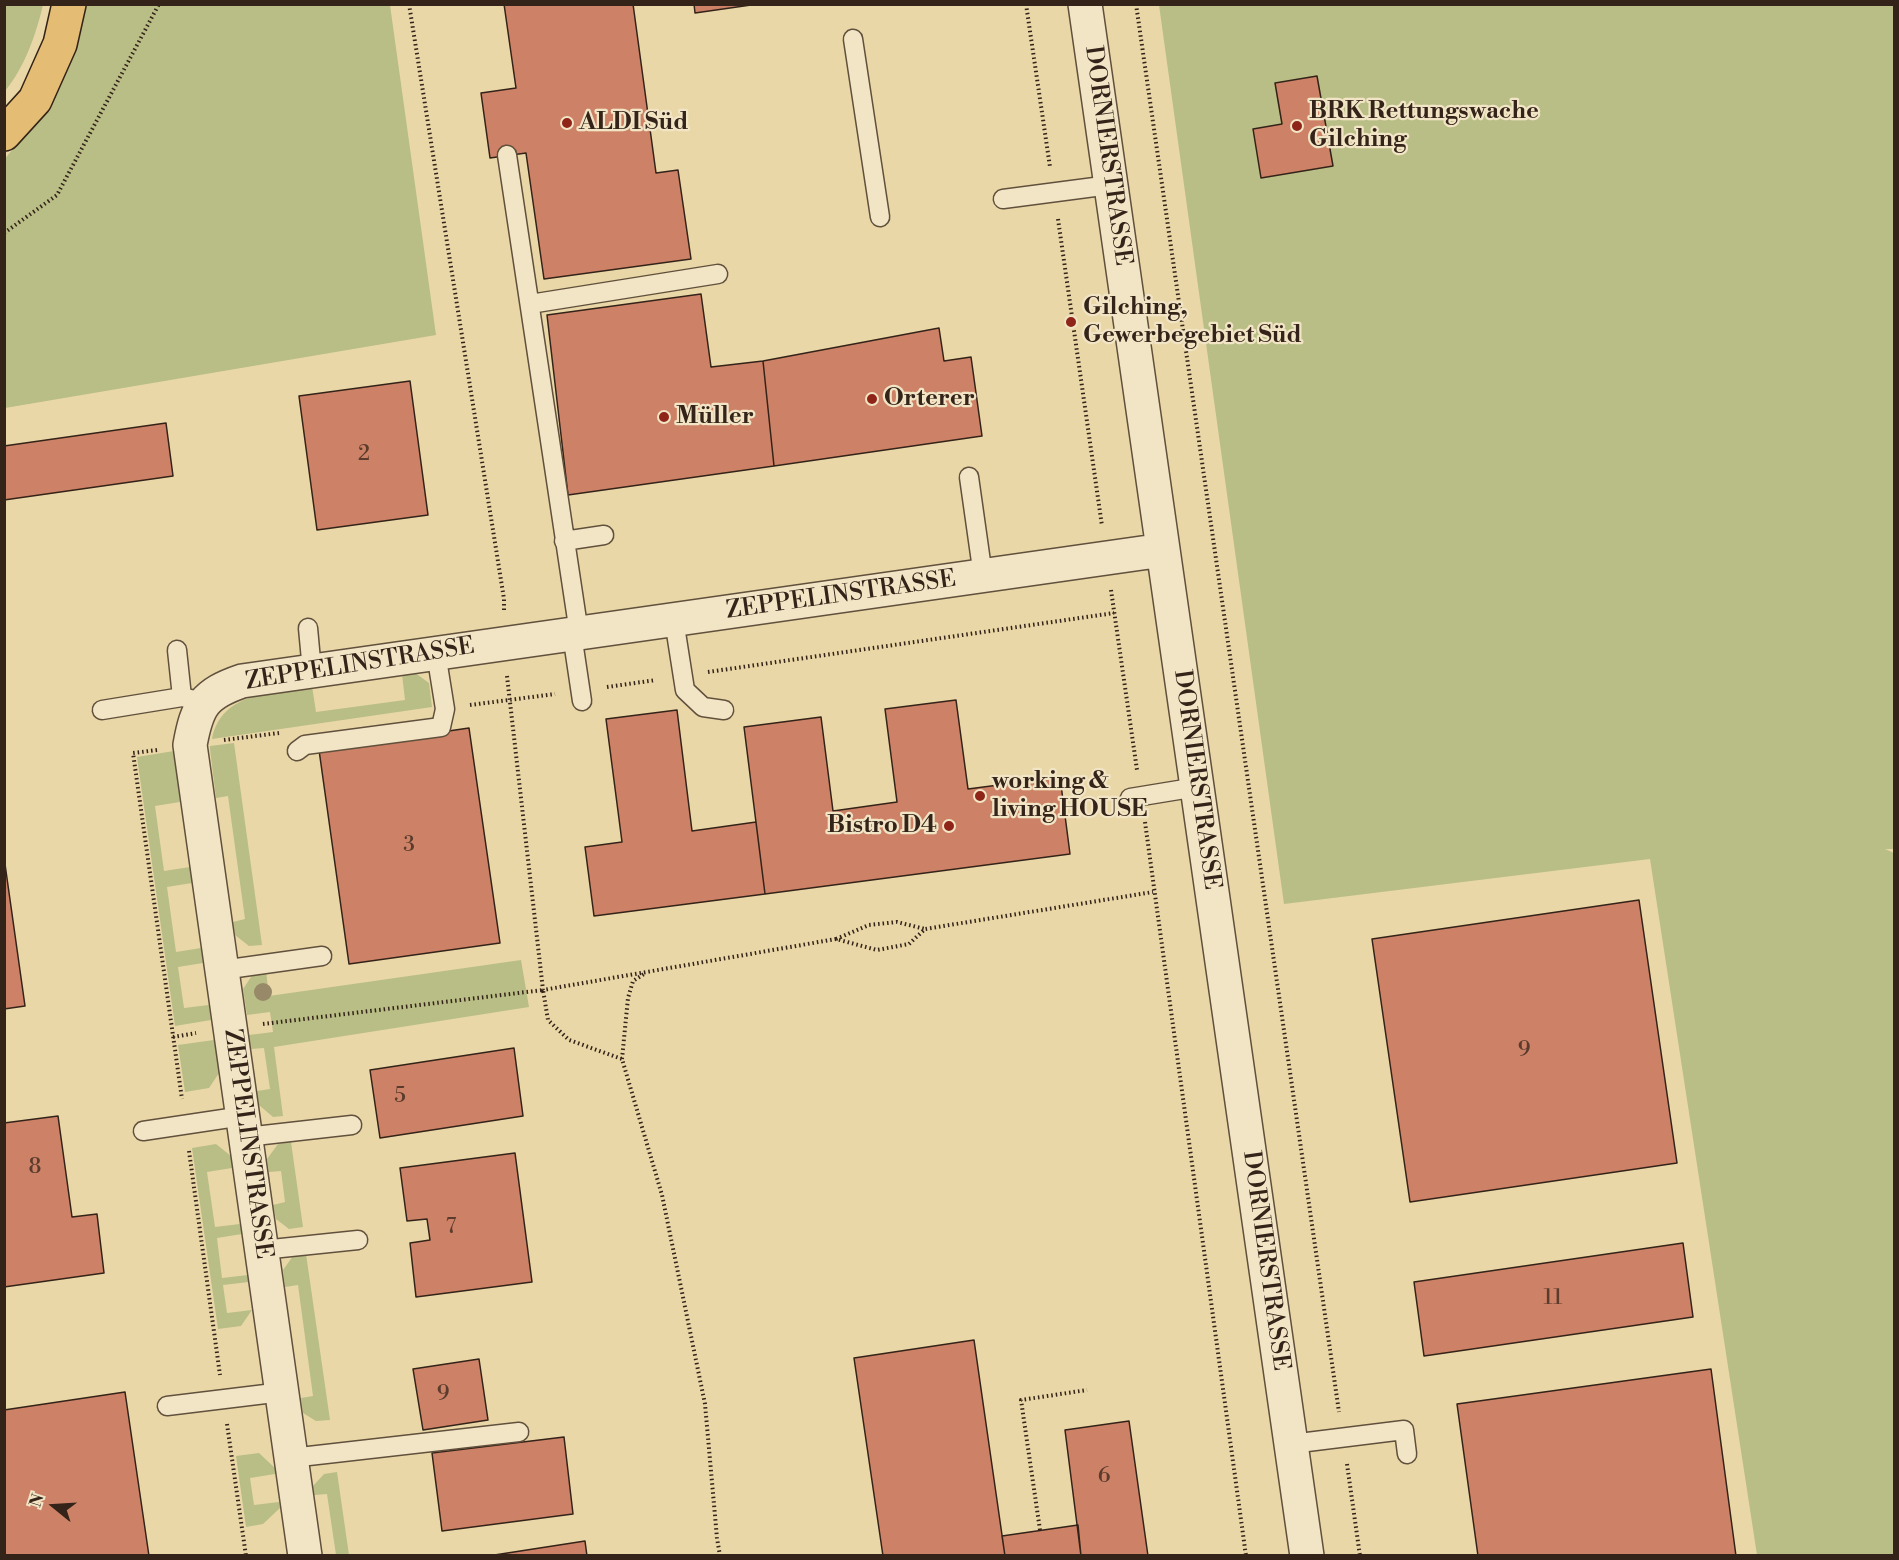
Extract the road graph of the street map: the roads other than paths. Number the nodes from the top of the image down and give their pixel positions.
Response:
1 (69, 4) edge
2 (1085, 4) edge
3 (854, 39) dead end
4 (4, 134) edge
5 (507, 155) dead end
6 (1110, 185) junction
7 (1003, 199) dead end
8 (880, 217) dead end
9 (718, 274) dead end
10 (530, 304) junction
11 (969, 477) dead end
12 (604, 535) dead end
13 (564, 541) junction
14 (1163, 550) junction
15 (983, 576) junction
16 (674, 620) junction
17 (308, 628) dead end
18 (575, 633) junction
19 (177, 650) dead end
20 (436, 653) junction
21 (312, 671) junction
22 (193, 700) junction
23 (582, 701) dead end
24 (102, 710) dead end
25 (724, 710) dead end
26 (297, 751) dead end
27 (1197, 787) junction
28 (1130, 798) dead end
29 (322, 956) dead end
30 (222, 970) junction
31 (352, 1125) dead end
32 (244, 1127) junction
33 (143, 1131) dead end
34 (358, 1240) dead end
35 (262, 1251) junction
36 (282, 1392) junction
37 (167, 1406) dead end
38 (519, 1432) dead end
39 (1291, 1444) junction
40 (1407, 1454) dead end
41 (291, 1458) junction
42 (298, 1555) edge
43 (1307, 1556) edge

1 - 4 highway
2 - 6 street, DORNIERSTRASSE
3 - 8 lane
5 - 10 lane
6 - 7 lane
6 - 14 street, DORNIERSTRASSE
9 - 10 lane
10 - 13 lane
11 - 15 lane
12 - 13 lane
13 - 18 lane
14 - 15 street, ZEPPELINSTRASSE
14 - 27 street, DORNIERSTRASSE
15 - 16 street, ZEPPELINSTRASSE
16 - 18 street, ZEPPELINSTRASSE
16 - 25 lane
17 - 21 lane
18 - 20 street, ZEPPELINSTRASSE
18 - 23 lane
19 - 22 lane
20 - 21 street, ZEPPELINSTRASSE
20 - 26 lane
21 - 22 street, ZEPPELINSTRASSE
22 - 24 lane
22 - 30 street, ZEPPELINSTRASSE
27 - 28 lane
27 - 39 street, DORNIERSTRASSE
29 - 30 lane
30 - 32 street, ZEPPELINSTRASSE
31 - 32 lane
32 - 33 lane
32 - 35 street, ZEPPELINSTRASSE
34 - 35 lane
35 - 36 street, ZEPPELINSTRASSE
36 - 37 lane
36 - 41 street, ZEPPELINSTRASSE
38 - 41 lane
39 - 40 lane
39 - 43 street, DORNIERSTRASSE
41 - 42 street, ZEPPELINSTRASSE

